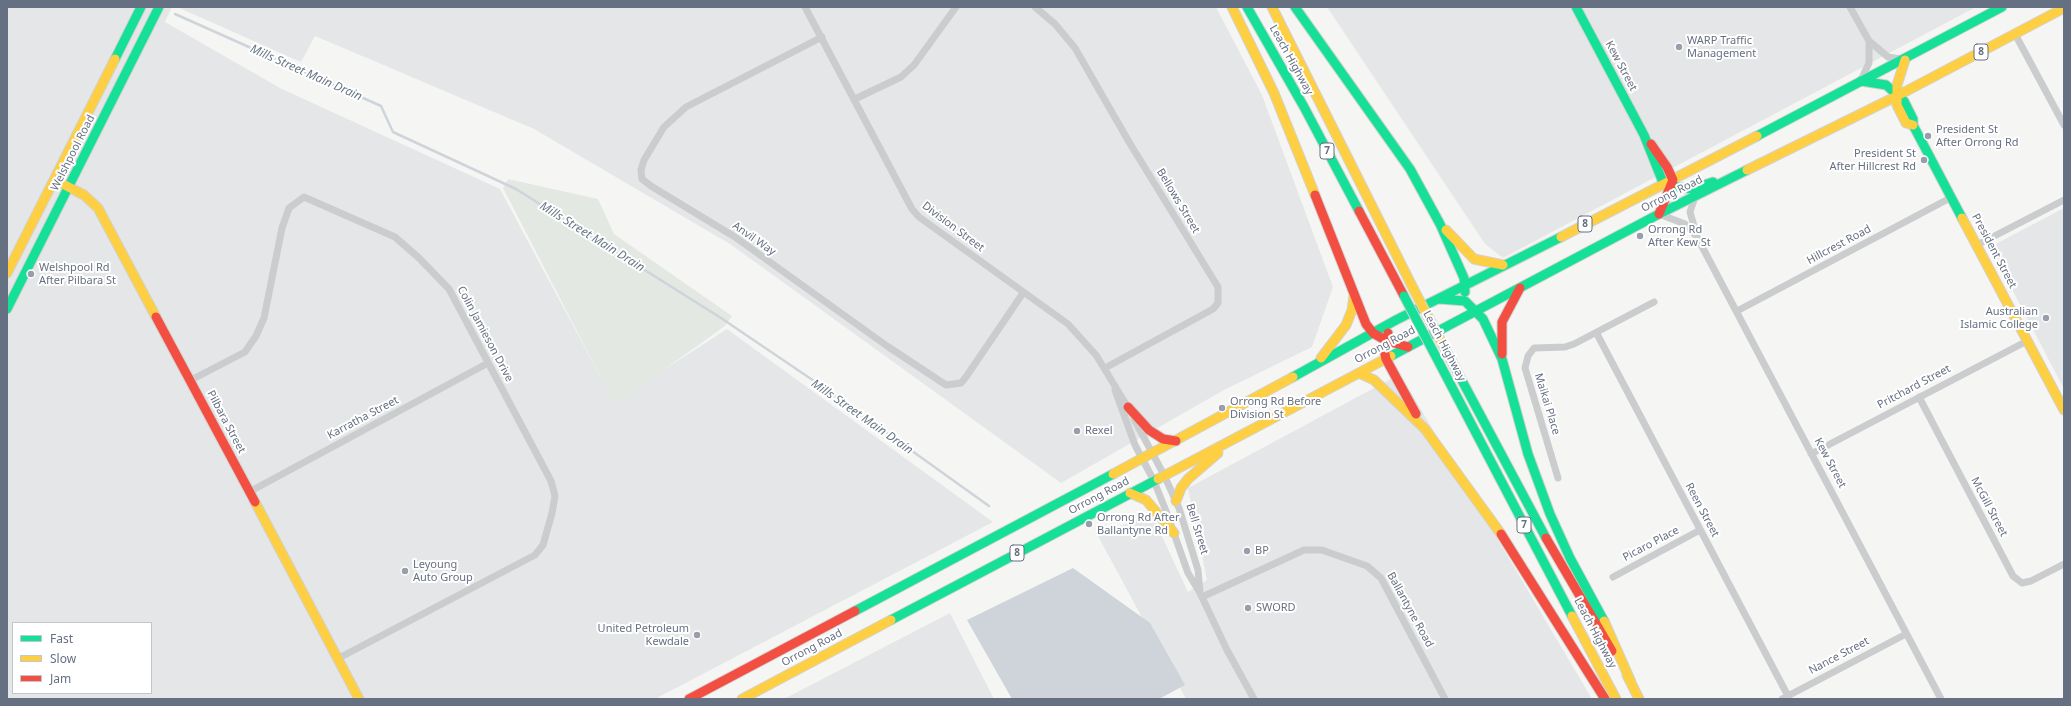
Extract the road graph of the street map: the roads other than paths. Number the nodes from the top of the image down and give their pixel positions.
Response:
1 (141, 7) edge
2 (159, 7) edge
3 (805, 7) edge
4 (956, 7) edge
5 (1035, 7) edge
6 (1232, 7) edge
7 (1247, 7) edge
8 (1272, 7) edge
9 (1295, 7) edge
10 (1576, 7) edge
11 (1850, 7) edge
12 (2002, 7) edge
13 (2064, 8) edge
14 (2015, 34) junction
15 (822, 37) junction
16 (1869, 41) junction
17 (1905, 60) junction
18 (1861, 81) junction
19 (1897, 96) junction
20 (854, 99) junction
21 (2064, 125) edge
22 (1766, 160) junction
23 (55, 180) junction
24 (1669, 184) junction
25 (69, 186) junction
26 (1697, 195) junction
27 (1952, 197) junction
28 (2064, 200) edge
29 (1659, 214) junction
30 (1440, 224) junction
31 (1697, 237) junction
32 (1977, 245) junction
33 (1504, 265) junction
34 (7, 273) edge
35 (1465, 284) junction
36 (1520, 288) junction
37 (1023, 293) junction
38 (1354, 296) junction
39 (1438, 298) junction
40 (1464, 301) junction
41 (1654, 302) dead end
42 (7, 309) edge
43 (1477, 311) junction
44 (1736, 311) junction
45 (1396, 320) junction
46 (1451, 324) junction
47 (1373, 333) junction
48 (1596, 334) junction
49 (1385, 340) junction
50 (2027, 341) junction
51 (1408, 347) junction
52 (1386, 359) junction
53 (1502, 359) junction
54 (1319, 362) junction
55 (488, 363) junction
56 (1105, 368) junction
57 (1359, 373) junction
58 (191, 380) junction
59 (1112, 382) junction
60 (1919, 397) junction
61 (1128, 407) junction
62 (2064, 410) edge
63 (1425, 430) junction
64 (1246, 432) junction
65 (1176, 442) junction
66 (1152, 453) junction
67 (1811, 454) junction
68 (1142, 459) junction
69 (1164, 475) junction
70 (1558, 478) dead end
71 (1154, 481) junction
72 (249, 492) junction
73 (1130, 493) junction
74 (1176, 501) junction
75 (1700, 530) junction
76 (1174, 533) junction
77 (2064, 564) edge
78 (1613, 577) dead end
79 (1201, 595) junction
80 (1906, 634) junction
81 (337, 659) junction
82 (1631, 682) junction
83 (358, 697) edge
84 (1785, 697) edge
85 (689, 699) edge
86 (742, 699) edge
87 (1254, 699) edge
88 (1445, 699) edge
89 (1605, 699) edge
90 (1616, 699) edge
91 (1639, 699) edge
92 (1941, 699) edge

1 - 23 main road, Welshpool Road
2 - 25 main road, Welshpool Road
3 - 15 street, Division Street
4 - 20 street
5 - 56 street, Bellows Street
6 - 38 main road
7 - 90 main road, Leach Highway / 7, bridge
8 - 82 main road, Leach Highway / 7, bridge
9 - 30 main road
10 - 24 main road, Kew Street
11 - 16 street
12 - 17 main road, Orrong Road / 8
13 - 14 main road, Orrong Road / 8
14 - 19 main road, Orrong Road / 8
14 - 21 street
15 - 20 street, Division Street
15 - 37 street, Anvil Way
16 - 17 street
16 - 18 street
17 - 18 main road, Orrong Road / 8
17 - 19 main road
18 - 19 main road, President Street
18 - 24 main road, Orrong Road / 8
19 - 22 main road, Orrong Road / 8
19 - 27 main road, President Street
20 - 37 street, Division Street
22 - 24 main road
22 - 26 main road, Orrong Road / 8
23 - 25 main road, Pilbara Street
23 - 34 main road, Welshpool Road
24 - 29 main road
24 - 33 main road, Orrong Road / 8
25 - 42 main road, Welshpool Road
25 - 58 main road, Pilbara Street
26 - 29 main road, Orrong Road / 8
26 - 31 street, Kew Street
27 - 32 main road, President Street
27 - 44 street, Hillcrest Road
28 - 32 street
29 - 31 street, Kew Street
29 - 36 main road, Orrong Road / 8
30 - 33 main road
30 - 35 main road
31 - 44 street, Kew Street
32 - 50 main road, President Street
33 - 35 main road, Orrong Road / 8
35 - 39 main road, Orrong Road / 8
35 - 40 main road
36 - 43 main road, Orrong Road / 8
36 - 53 main road
37 - 56 street, Division Street
38 - 47 main road
38 - 54 main road
39 - 40 main road
39 - 45 main road, Orrong Road / 8
40 - 43 main road
40 - 46 main road
41 - 48 street, Maikai Place
43 - 46 main road, Orrong Road / 8
43 - 53 main road
44 - 67 street, Kew Street
45 - 47 main road, Orrong Road / 8
45 - 49 main road
46 - 51 main road, Orrong Road / 8
47 - 49 main road
47 - 54 main road, Orrong Road / 8
48 - 70 street, Maikai Place
48 - 75 street, Reen Street
49 - 51 main road
49 - 52 main road
50 - 60 street, Pritchard Street
50 - 62 main road, President Street
51 - 52 main road, Orrong Road / 8
52 - 57 main road, Orrong Road / 8
52 - 63 main road
53 - 82 main road
54 - 65 main road, Orrong Road / 8
55 - 58 street, Colin Jamieson Drive
55 - 72 street, Karratha Street
55 - 81 street, Colin Jamieson Drive
56 - 59 street, Division Street
57 - 63 main road
57 - 64 main road, Orrong Road / 8
58 - 72 main road, Pilbara Street
59 - 61 street, Division Street
59 - 68 street, Division Street
60 - 67 street, Pritchard Street
60 - 77 street, McGill Street
61 - 65 main road
61 - 66 street, Division Street
63 - 89 main road
64 - 69 main road, Orrong Road / 8
64 - 74 main road
65 - 66 main road, Orrong Road / 8
66 - 68 main road, Orrong Road / 8
66 - 69 street, Bell Street
67 - 80 street, Kew Street
68 - 71 street, Division Street
68 - 85 main road, Orrong Road / 8
69 - 71 main road, Orrong Road / 8
69 - 74 street, Bell Street
71 - 73 main road, Orrong Road / 8
71 - 76 street, Bell Street
72 - 81 main road, Pilbara Street
73 - 76 main road
73 - 86 main road, Orrong Road / 8
74 - 79 street, Bell Street
75 - 78 street, Picaro Place
75 - 84 street, Reen Street
76 - 79 street, Bell Street
79 - 87 street, Bell Street
79 - 88 street, Ballantyne Road
80 - 84 street, Nance Street
80 - 92 street, Kew Street
81 - 83 main road, Pilbara Street
82 - 91 main road, Leach Highway / 7

